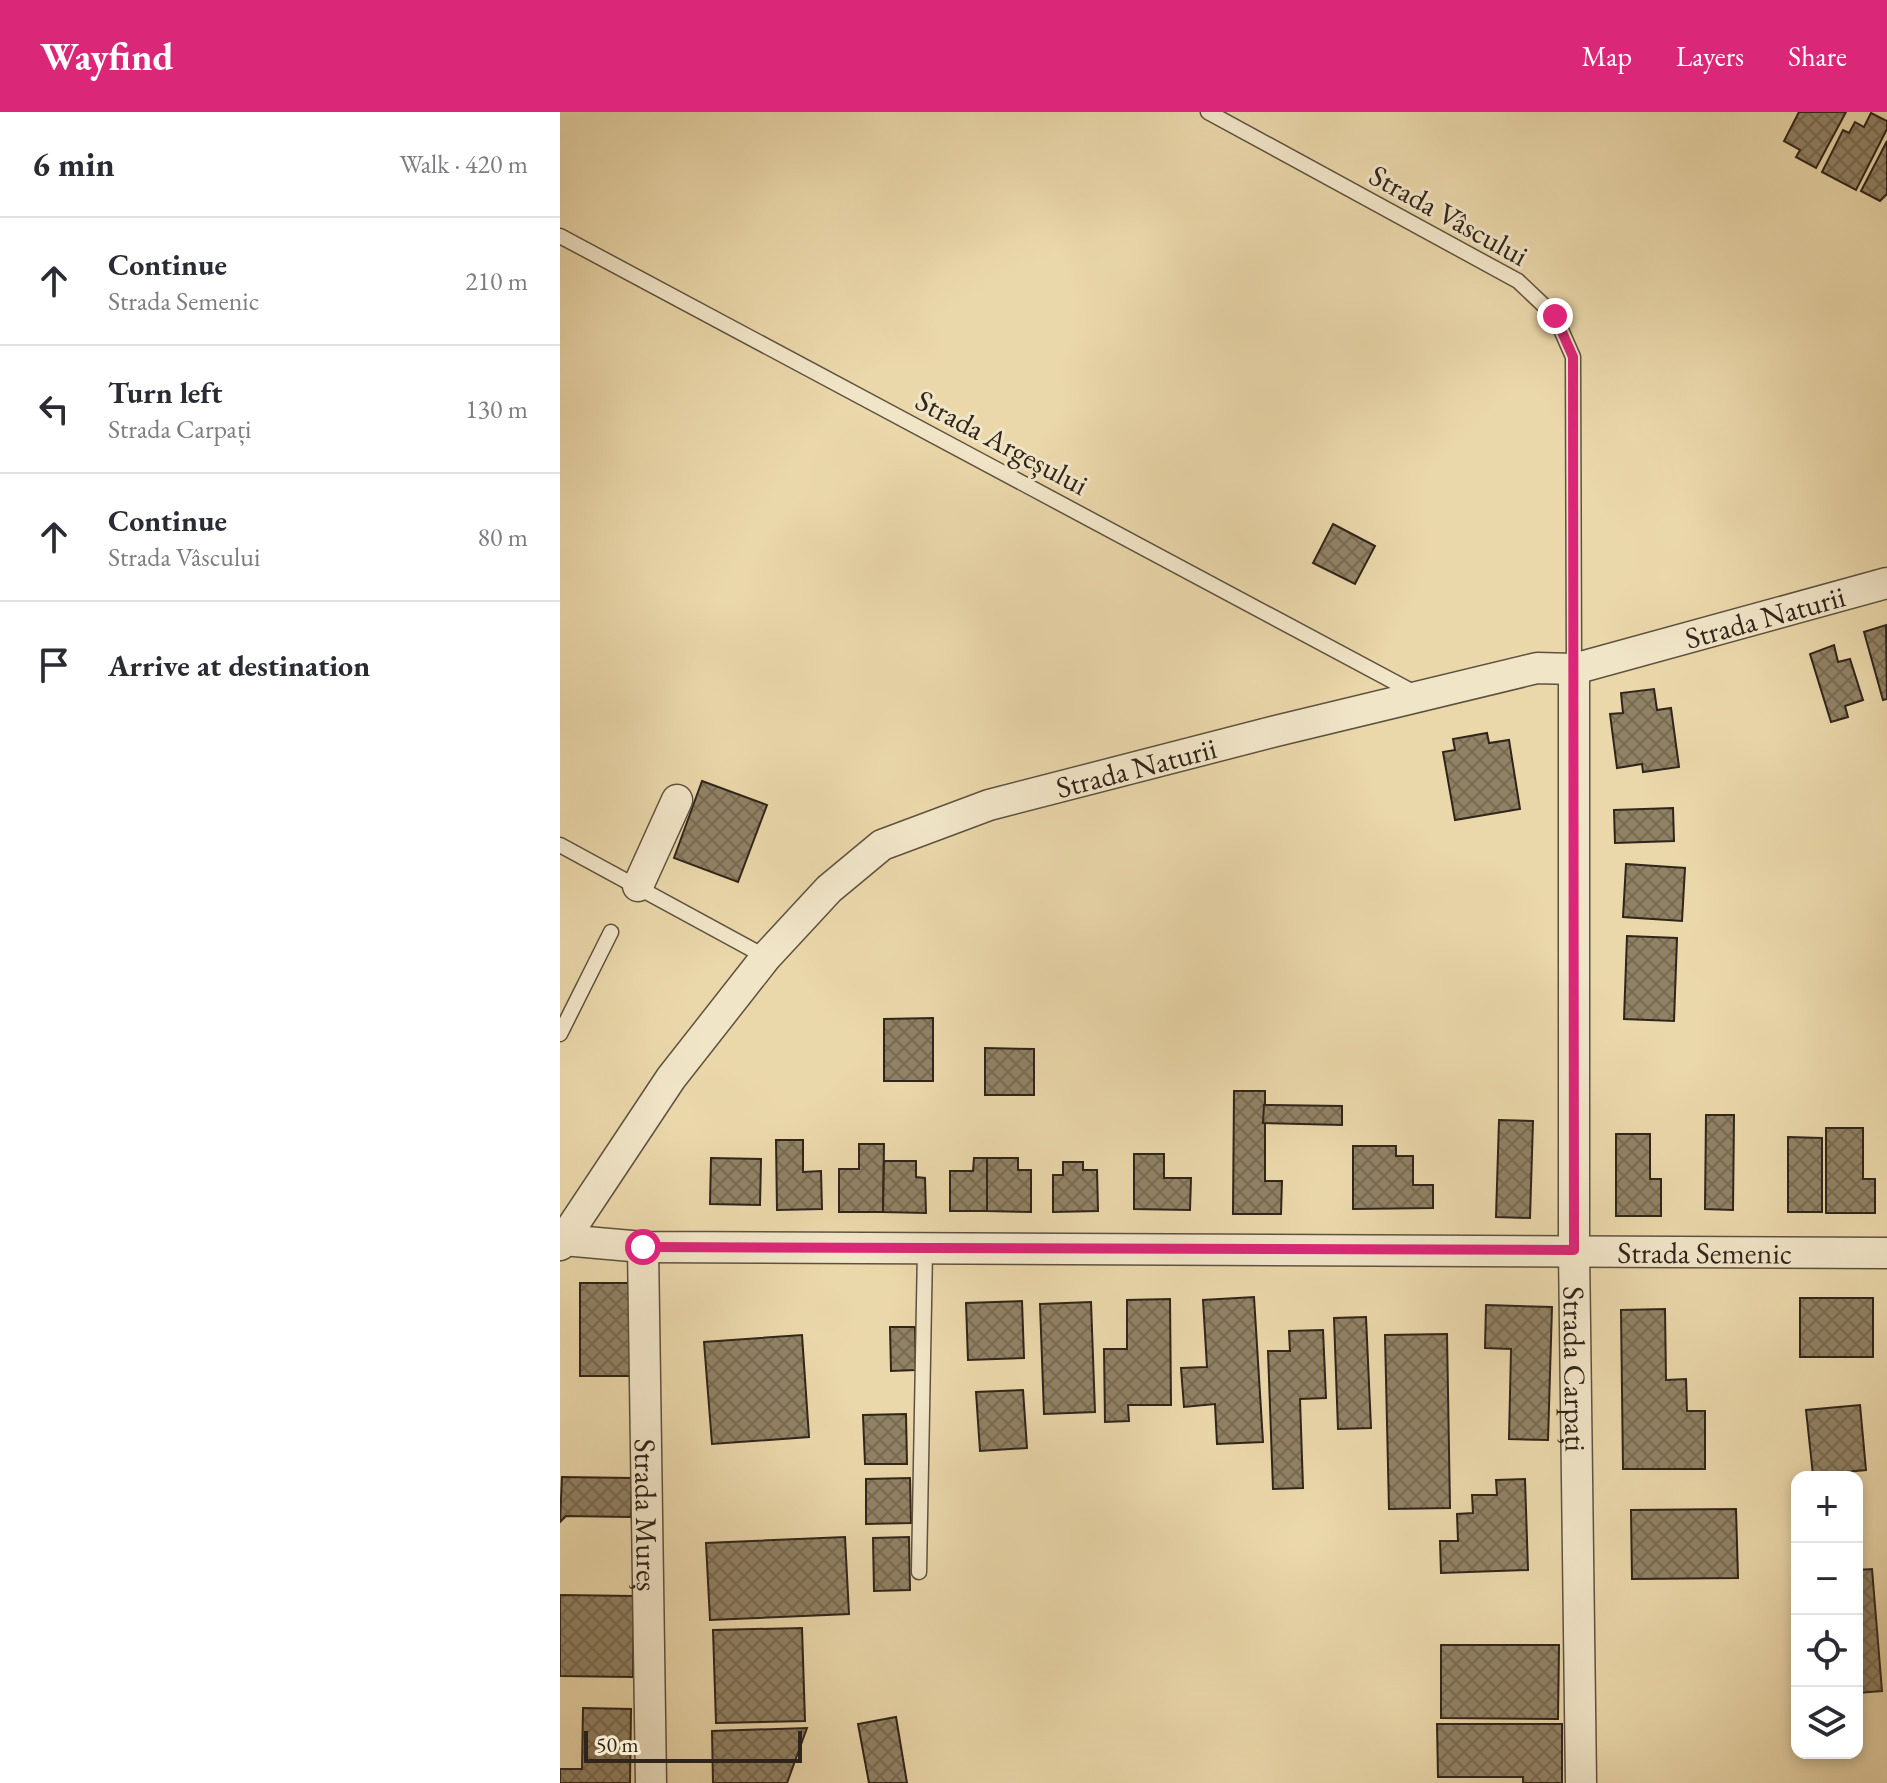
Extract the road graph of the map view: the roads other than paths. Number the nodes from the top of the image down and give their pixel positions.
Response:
1 (1208, 112) edge
2 (560, 236) edge
3 (1887, 583) edge
4 (1574, 669) junction
5 (1419, 695) junction
6 (677, 800) dead end
7 (560, 845) edge
8 (638, 886) junction
9 (611, 932) dead end
10 (766, 957) junction
11 (560, 1034) edge
12 (561, 1241) edge
13 (643, 1247) junction
14 (925, 1250) junction
15 (1574, 1250) junction
16 (1887, 1253) edge
17 (919, 1572) dead end
18 (651, 1783) edge
19 (1581, 1783) edge

1 - 4 lane, Strada Vâscului
2 - 5 lane, Strada Argeșului
3 - 4 street, Strada Naturii
4 - 5 street, Strada Naturii
4 - 15 street, Strada Carpați
5 - 10 street, Strada Naturii
6 - 8 street
7 - 8 lane
8 - 10 lane
9 - 11 lane
10 - 12 street, Strada Naturii
12 - 13 street, Strada Semenic
13 - 14 street, Strada Semenic
13 - 18 street, Strada Mureș
14 - 15 street, Strada Semenic
14 - 17 lane
15 - 16 street, Strada Semenic
15 - 19 street, Strada Carpați

